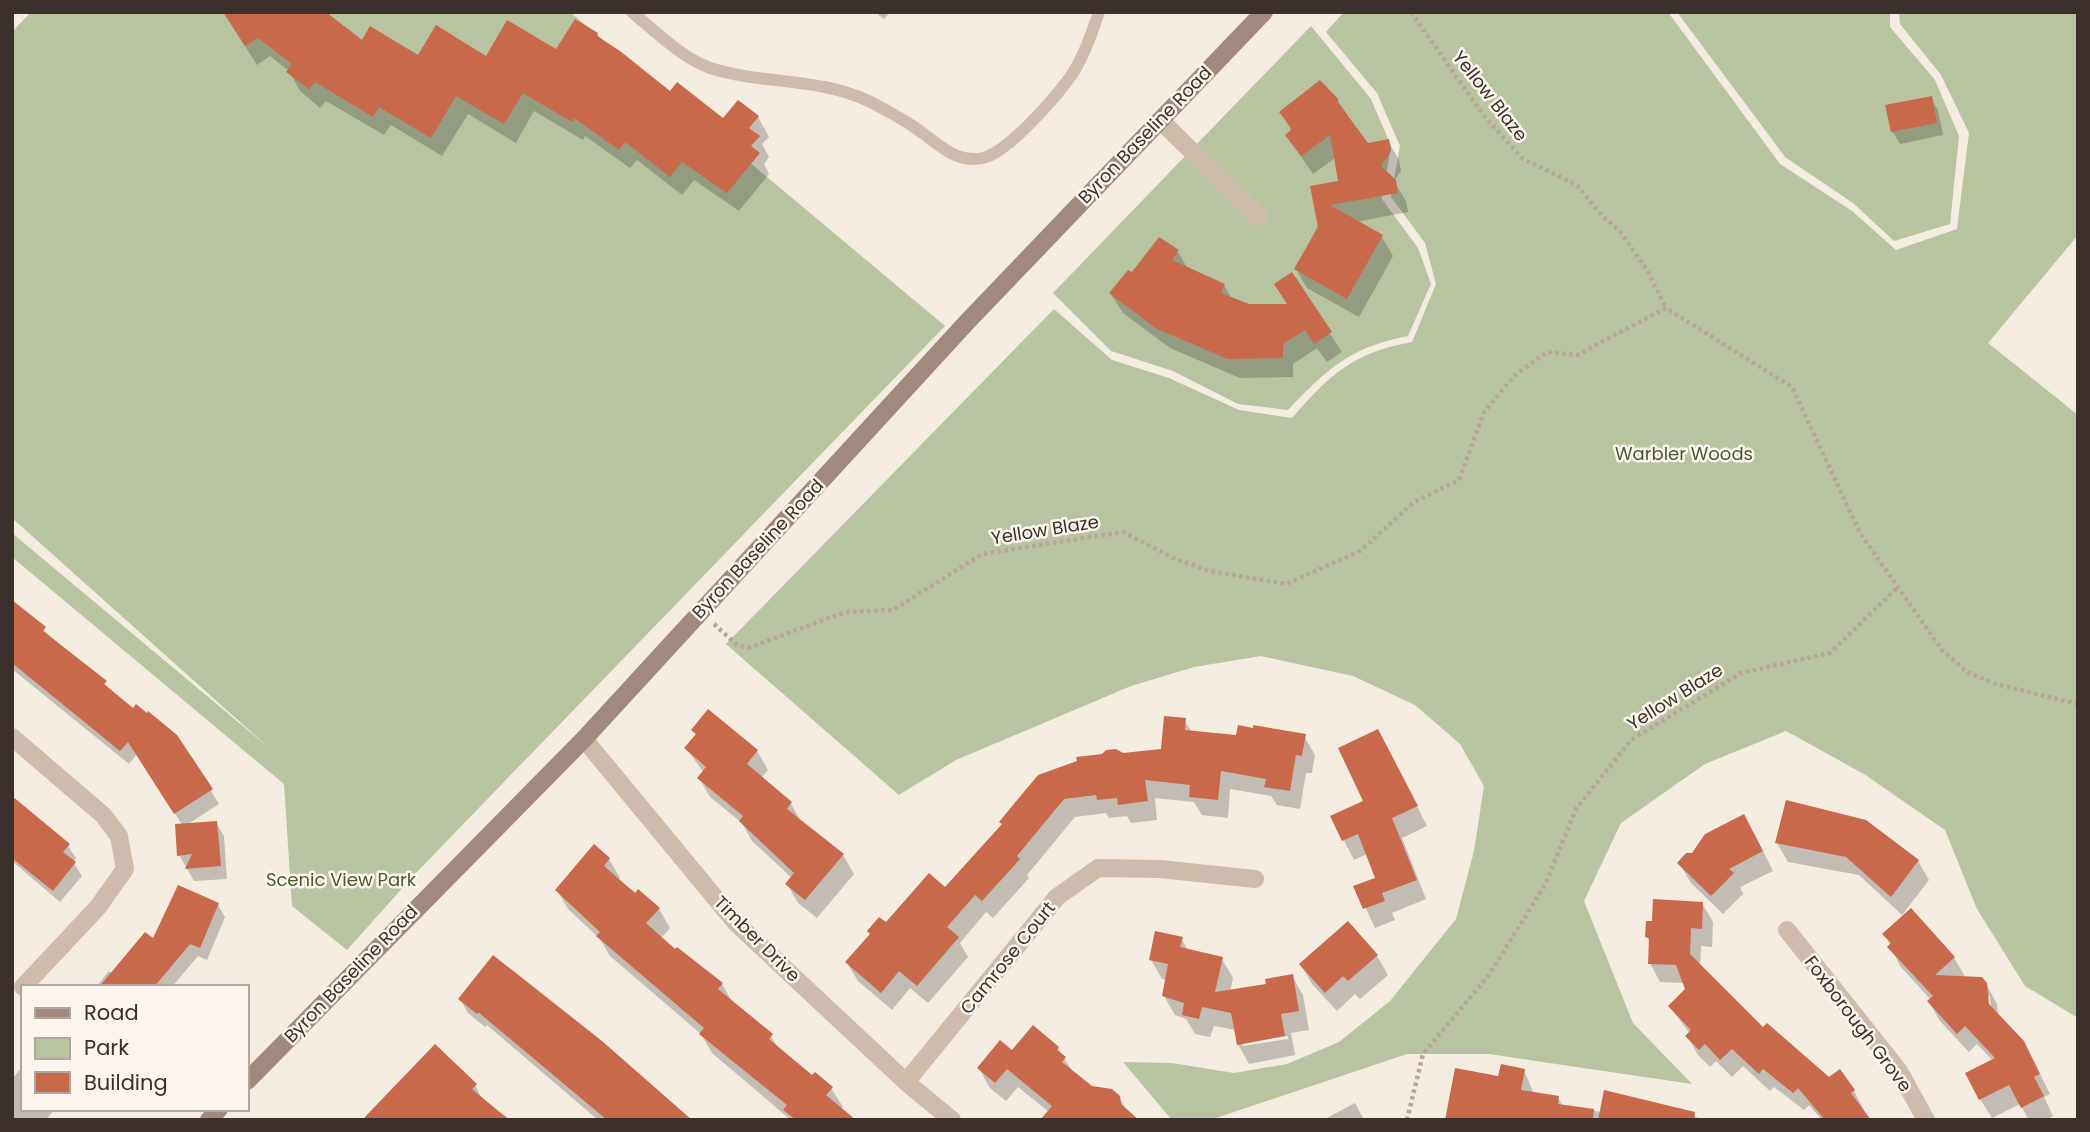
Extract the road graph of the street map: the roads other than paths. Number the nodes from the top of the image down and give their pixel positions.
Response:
1 (632, 12) edge
2 (1099, 12) edge
3 (1264, 12) edge
4 (1160, 120) junction
5 (1259, 218) dead end
6 (12, 737) edge
7 (583, 738) junction
8 (1255, 879) dead end
9 (1787, 930) dead end
10 (25, 985) edge
11 (248, 1080) edge
12 (906, 1082) junction
13 (952, 1120) edge
14 (1926, 1120) edge

1 - 2 lane
3 - 4 main road, Byron Baseline Road
4 - 5 street
4 - 7 main road, Byron Baseline Road
6 - 10 street
7 - 11 main road, Byron Baseline Road
7 - 12 street, Timber Drive
8 - 12 street, Camrose Court
9 - 14 street, Foxborough Grove
12 - 13 street, Timber Drive

